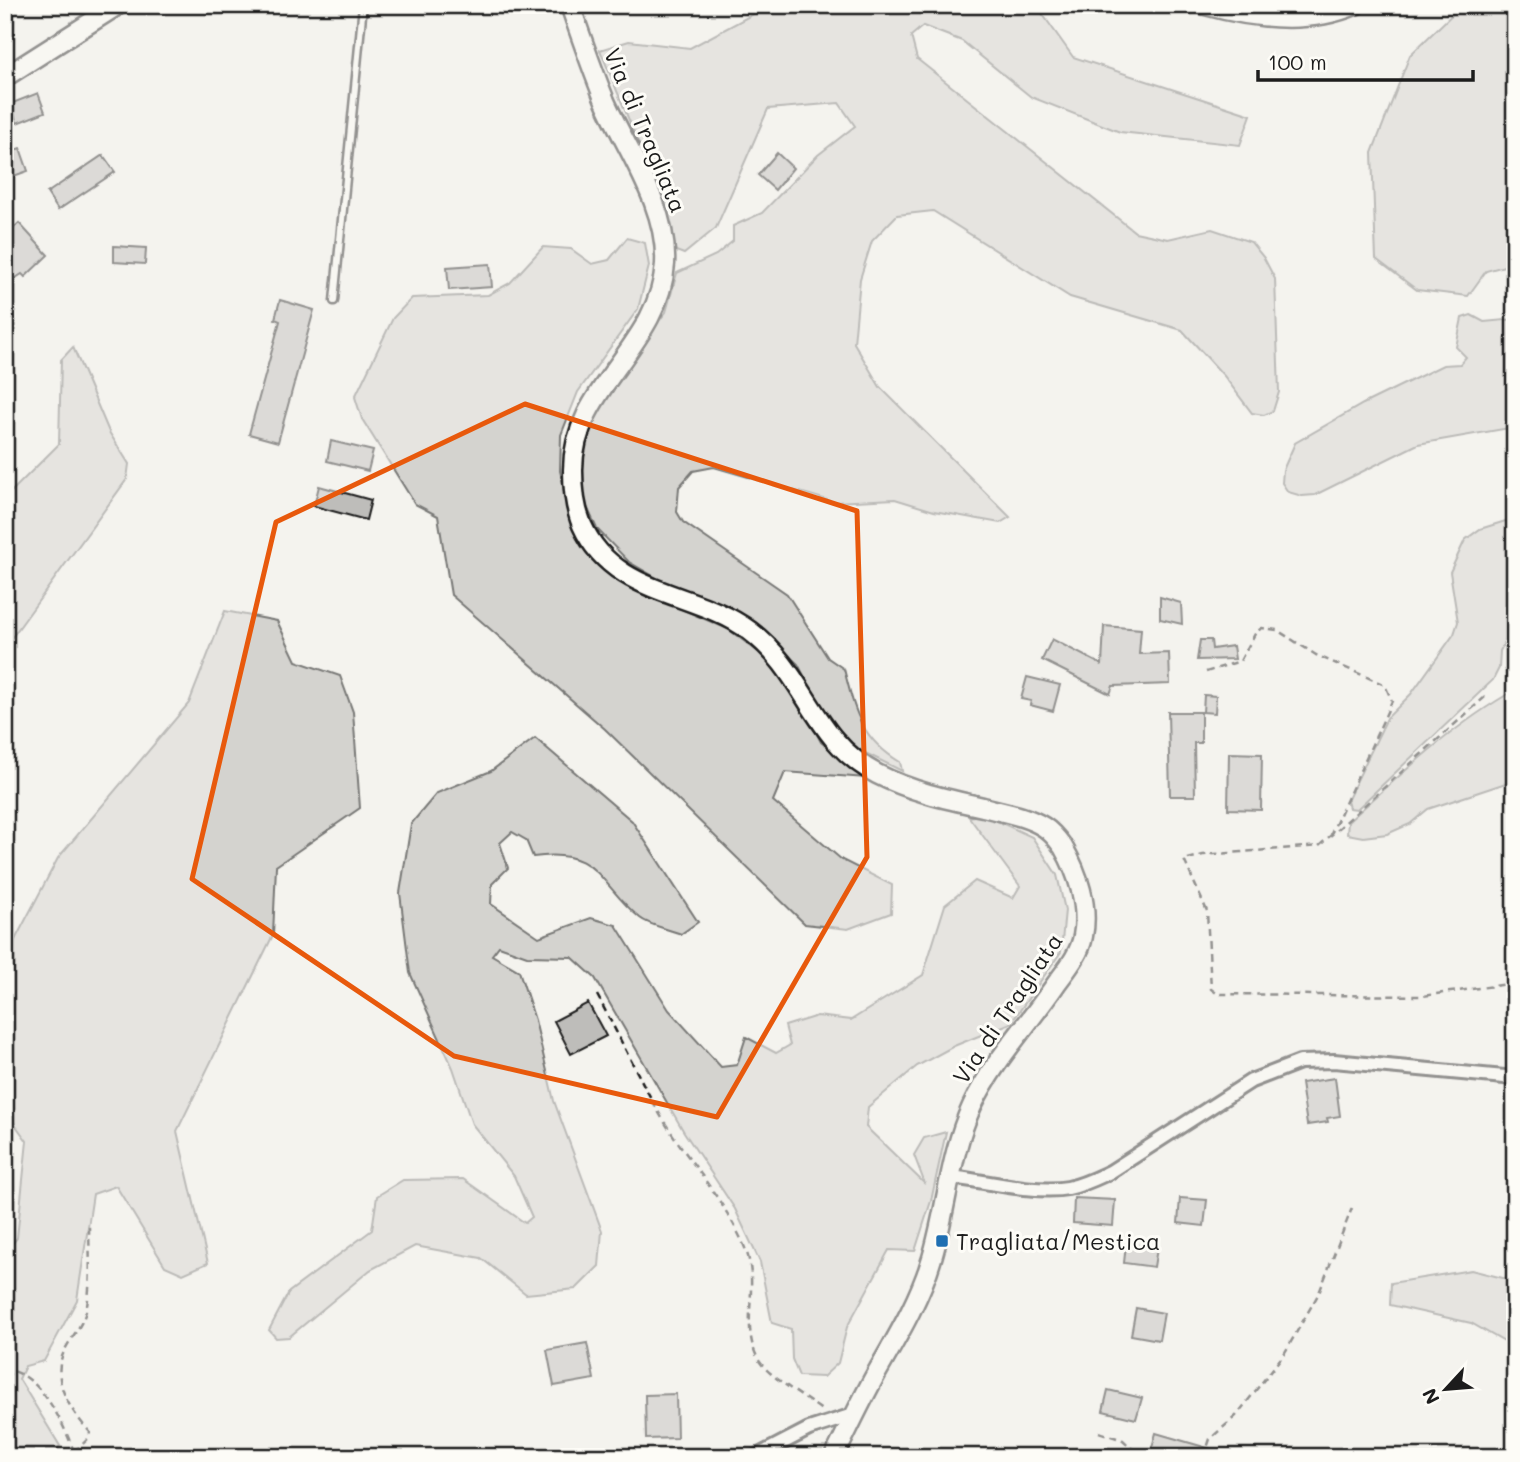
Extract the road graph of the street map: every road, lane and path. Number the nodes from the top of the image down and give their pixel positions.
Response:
1 (118, 5) edge
2 (363, 5) edge
3 (570, 5) edge
4 (1205, 5) edge
5 (1355, 5) edge
6 (5, 77) edge
7 (334, 302) dead end
8 (1206, 672) dead end
9 (1485, 697) dead end
10 (1329, 837) junction
11 (1515, 984) edge
12 (597, 995) dead end
13 (1515, 1078) edge
14 (951, 1178) junction
15 (1352, 1208) dead end
16 (89, 1223) dead end
17 (5, 1378) edge
18 (856, 1414) junction
19 (834, 1420) junction
20 (1099, 1432) dead end
21 (74, 1451) junction
22 (71, 1457) edge
23 (755, 1457) edge
24 (834, 1457) edge
25 (1141, 1457) edge
26 (1204, 1457) edge

1 - 6 street
2 - 7 lane
3 - 14 street, Via di Tragliata
4 - 5 street
8 - 10 path
9 - 10 path
10 - 11 path
12 - 19 path
13 - 14 street
14 - 18 street, Via di Tragliata
15 - 26 path
16 - 21 path
17 - 21 path
18 - 19 street
18 - 24 street, Via di Tragliata
19 - 23 street
20 - 25 path
21 - 22 path

